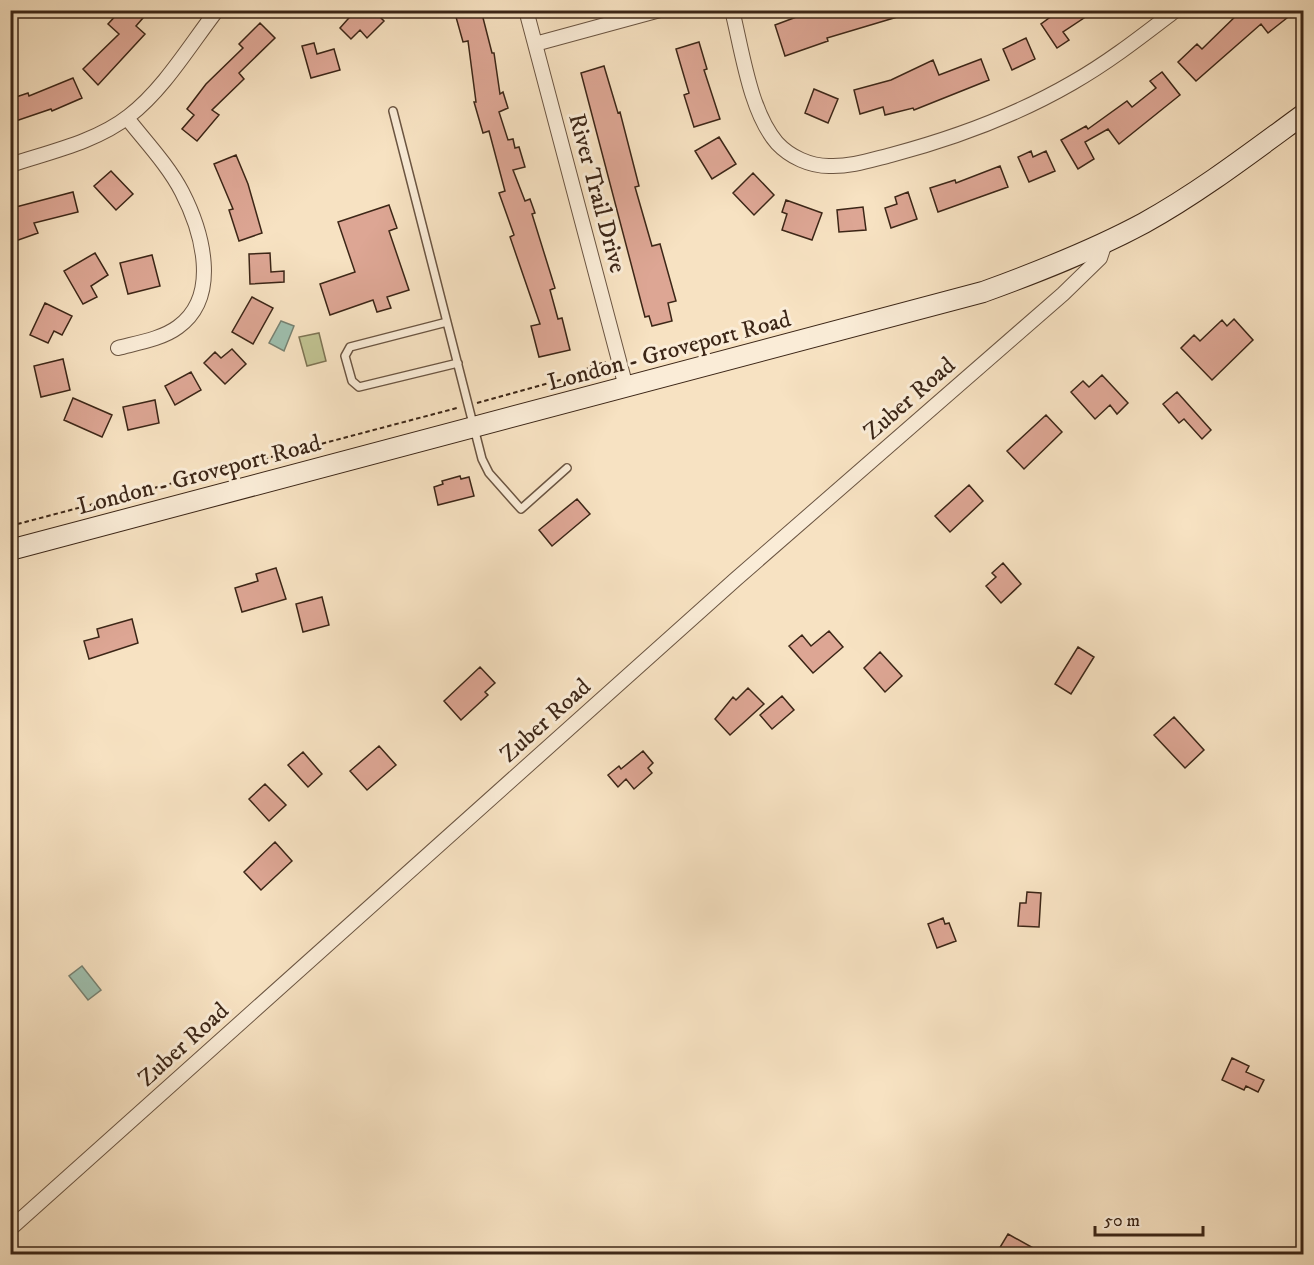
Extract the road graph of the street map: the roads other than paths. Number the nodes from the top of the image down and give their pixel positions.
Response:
1 (217, 10) edge
2 (526, 10) edge
3 (660, 10) edge
4 (732, 10) edge
5 (1176, 10) edge
6 (535, 44) junction
7 (393, 111) dead end
8 (1304, 114) edge
9 (127, 118) junction
10 (10, 165) edge
11 (1105, 243) junction
12 (447, 322) junction
13 (118, 348) dead end
14 (458, 363) junction
15 (626, 387) junction
16 (474, 428) junction
17 (567, 468) dead end
18 (10, 550) edge
19 (10, 1229) edge

1 - 9 street
2 - 6 street, River Trail Drive
3 - 6 street
4 - 5 street
6 - 15 street, River Trail Drive
7 - 12 lane
8 - 11 main road, London - Groveport Road
9 - 10 street
9 - 13 street
11 - 15 main road, London - Groveport Road
11 - 19 street, Zuber Road
12 - 14 lane
12 - 14 lane
14 - 16 lane
15 - 16 main road, London - Groveport Road
16 - 17 lane
16 - 18 main road, London - Groveport Road

